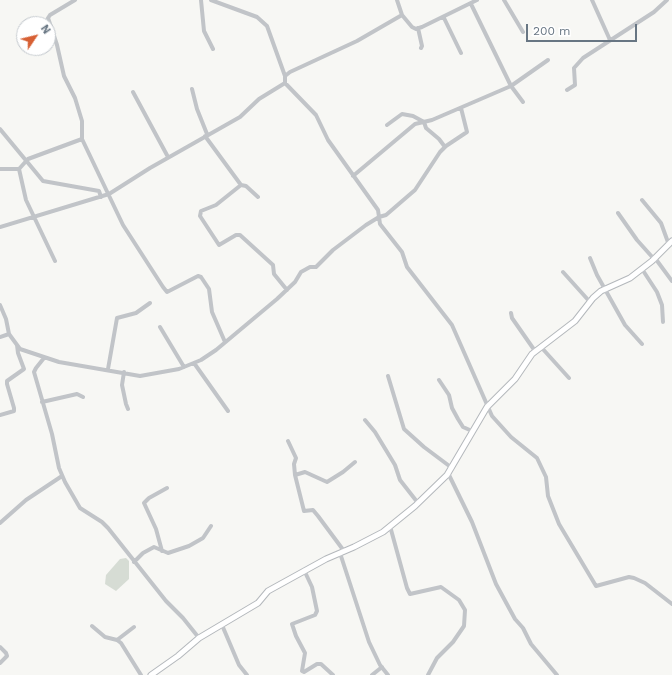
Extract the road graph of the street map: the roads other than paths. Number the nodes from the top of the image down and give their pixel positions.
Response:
1 (75, 0) edge
2 (201, 0) edge
3 (211, 0) edge
4 (397, 0) edge
5 (477, 0) edge
6 (504, 0) edge
7 (592, 0) edge
8 (667, 0) edge
9 (471, 4) junction
10 (402, 15) junction
11 (444, 18) junction
12 (418, 28) junction
13 (523, 32) dead end
14 (610, 40) junction
15 (421, 48) dead end
16 (213, 49) dead end
17 (462, 53) dead end
18 (548, 60) dead end
19 (285, 76) junction
20 (285, 83) junction
21 (511, 86) junction
22 (192, 89) dead end
23 (567, 90) dead end
24 (133, 92) dead end
25 (523, 102) dead end
26 (461, 108) junction
27 (424, 122) junction
28 (387, 125) dead end
29 (0, 129) edge
30 (206, 135) junction
31 (82, 139) junction
32 (445, 147) junction
33 (168, 157) junction
34 (26, 161) junction
35 (19, 169) junction
36 (0, 170) edge
37 (353, 176) junction
38 (241, 185) junction
39 (109, 194) junction
40 (101, 197) junction
41 (258, 197) dead end
42 (642, 200) dead end
43 (618, 213) dead end
44 (35, 216) junction
45 (379, 217) junction
46 (0, 227) edge
47 (670, 243) edge
48 (590, 258) dead end
49 (655, 259) junction
50 (55, 261) dead end
51 (642, 269) junction
52 (563, 272) dead end
53 (672, 281) edge
54 (287, 290) junction
55 (604, 290) junction
56 (590, 302) junction
57 (150, 303) dead end
58 (0, 305) edge
59 (511, 314) dead end
60 (663, 322) dead end
61 (160, 327) dead end
62 (9, 334) junction
63 (0, 337) edge
64 (225, 342) junction
65 (642, 344) dead end
66 (18, 345) junction
67 (540, 347) junction
68 (535, 351) junction
69 (44, 358) junction
70 (194, 363) junction
71 (184, 367) junction
72 (108, 369) junction
73 (124, 372) junction
74 (388, 376) dead end
75 (569, 378) dead end
76 (439, 380) dead end
77 (83, 397) dead end
78 (42, 402) junction
79 (487, 407) junction
80 (128, 409) dead end
81 (228, 411) dead end
82 (0, 415) edge
83 (365, 420) dead end
84 (472, 431) junction
85 (288, 441) dead end
86 (355, 462) dead end
87 (452, 468) junction
88 (448, 473) junction
89 (295, 475) junction
90 (62, 476) junction
91 (167, 488) dead end
92 (418, 503) junction
93 (0, 523) edge
94 (212, 526) dead end
95 (390, 526) junction
96 (162, 551) junction
97 (342, 552) junction
98 (134, 562) junction
99 (304, 570) junction
100 (672, 604) edge
101 (222, 625) junction
102 (92, 626) dead end
103 (134, 627) dead end
104 (200, 638) junction
105 (118, 640) junction
106 (0, 647) edge
107 (0, 663) edge
108 (382, 667) junction
109 (142, 675) edge
110 (151, 675) edge
111 (247, 675) edge
112 (333, 675) edge
113 (372, 675) edge
114 (388, 675) edge
115 (428, 675) edge
116 (557, 675) edge

1 - 31 street
2 - 16 street
3 - 19 street
4 - 10 street
5 - 9 street
6 - 13 street
7 - 14 street
8 - 14 street
9 - 11 street
9 - 21 street
10 - 12 street
10 - 19 street
11 - 12 street
11 - 17 street
12 - 15 street
14 - 23 street
18 - 21 street
19 - 20 street
20 - 30 street
20 - 37 street
21 - 25 street
21 - 26 street
22 - 30 street
24 - 33 street
26 - 27 street
26 - 32 street
27 - 28 street
27 - 32 street
27 - 37 street
29 - 34 street
30 - 33 street
30 - 38 street
31 - 34 street
31 - 39 street
32 - 45 street
33 - 39 street
34 - 35 street
34 - 40 street
35 - 36 street
35 - 44 street
37 - 45 street
38 - 41 street
38 - 54 street
39 - 40 street
39 - 64 street
40 - 44 street
42 - 47 street
43 - 49 street
44 - 46 street
44 - 50 street
45 - 54 street
45 - 79 street
47 - 49 main road
48 - 55 street
49 - 51 main road
49 - 53 street
51 - 55 main road
51 - 60 street
52 - 56 street
54 - 64 street
55 - 56 main road
55 - 65 street
56 - 67 main road
57 - 72 street
58 - 62 street
59 - 68 street
61 - 71 street
62 - 63 street
62 - 66 street
64 - 70 street
66 - 69 street
66 - 82 street
67 - 68 main road
67 - 75 street
68 - 79 main road
69 - 72 street
69 - 78 street
70 - 71 street
70 - 81 street
71 - 73 street
72 - 73 street
73 - 80 street
74 - 87 street
76 - 84 street
77 - 78 street
78 - 90 street
79 - 84 main road
79 - 100 street
83 - 92 street
84 - 87 main road
85 - 89 street
86 - 89 street
87 - 88 main road
88 - 92 main road
88 - 116 street
89 - 97 street
90 - 93 street
90 - 98 street
91 - 96 street
92 - 95 main road
94 - 96 street
95 - 97 main road
95 - 115 street
96 - 98 street
97 - 99 main road
97 - 108 street
98 - 104 street
99 - 101 main road
99 - 112 street
101 - 104 main road
101 - 111 street
102 - 105 street
103 - 105 street
104 - 110 main road
105 - 109 street
106 - 107 street
108 - 113 street
108 - 114 street

